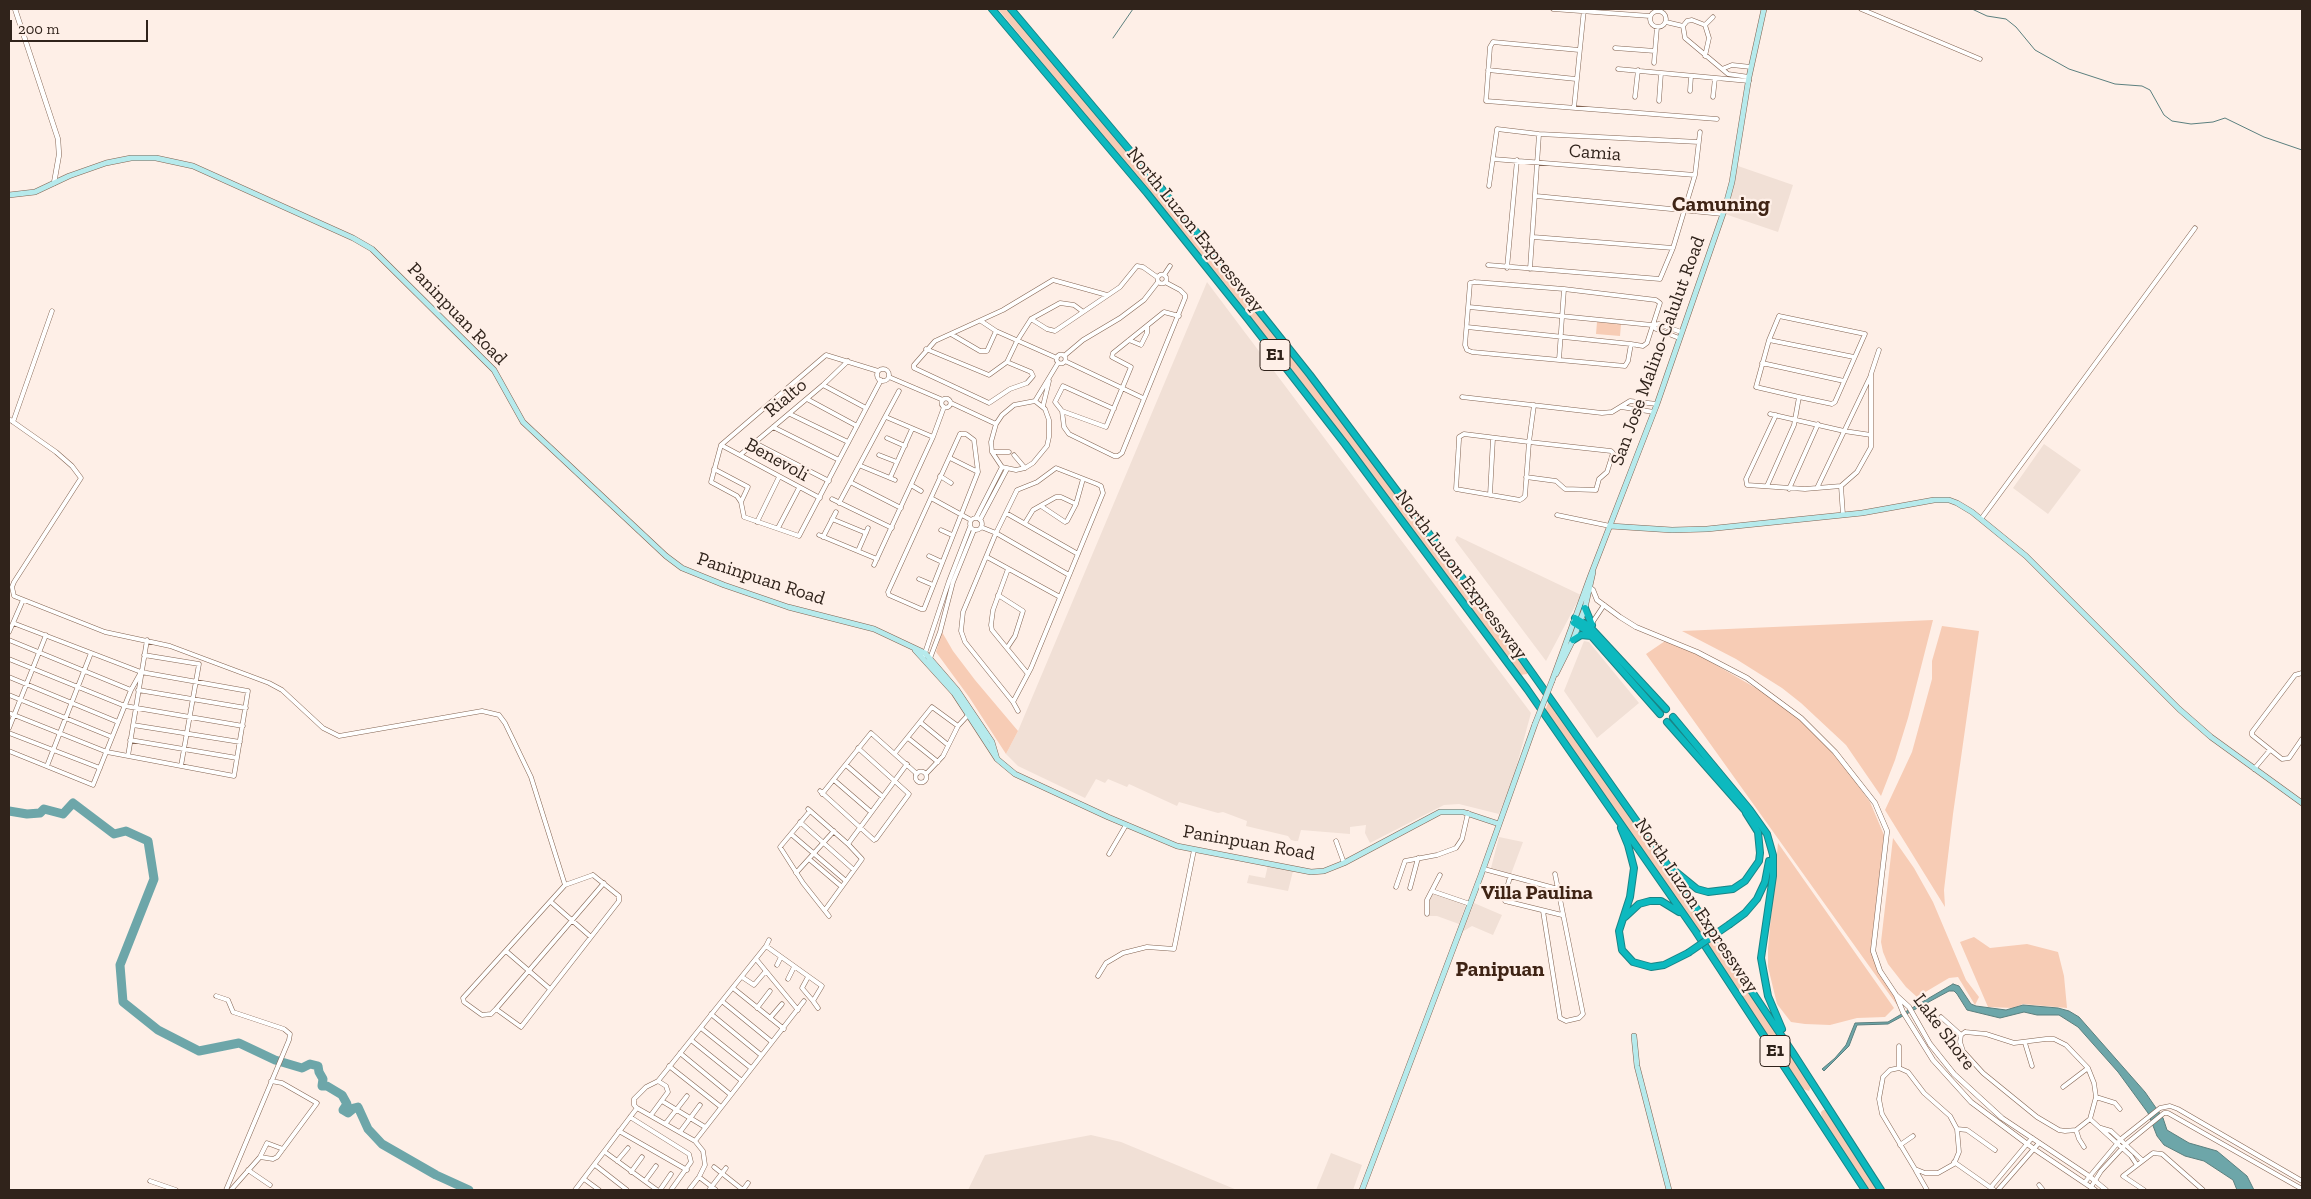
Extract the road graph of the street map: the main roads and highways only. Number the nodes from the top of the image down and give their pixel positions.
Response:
1 (992, 9) edge
2 (1011, 9) edge
3 (1764, 9) edge
4 (9, 195) edge
5 (1610, 526) junction
6 (1588, 587) junction
7 (1585, 608) junction
8 (1577, 622) junction
9 (1595, 636) junction
10 (1573, 640) junction
11 (1552, 681) junction
12 (1666, 709) dead end
13 (1660, 714) dead end
14 (1673, 717) dead end
15 (1667, 722) dead end
16 (2302, 803) edge
17 (1614, 813) junction
18 (1746, 813) junction
19 (1759, 821) junction
20 (1499, 824) junction
21 (1765, 836) junction
22 (1662, 857) junction
23 (1620, 926) junction
24 (1696, 932) junction
25 (1634, 1036) dead end
26 (1793, 1053) junction
27 (1362, 1190) edge
28 (1669, 1190) edge
29 (1865, 1190) edge
30 (1881, 1190) edge

1 - 17 highway, North Luzon Expressway / E1
2 - 22 highway, North Luzon Expressway / E1
3 - 5 main road, San Jose Malino-Calulut Road
4 - 20 main road, Paninpuan Road
5 - 6 main road, San Jose Malino-Calulut Road
5 - 16 main road
6 - 7 main road
6 - 8 main road
7 - 8 main road
7 - 9 highway
8 - 9 highway
8 - 10 main road
8 - 11 main road
9 - 10 highway
9 - 12 highway
9 - 13 highway
10 - 11 main road
11 - 20 main road, bridge
14 - 19 highway
15 - 18 highway
17 - 23 highway
17 - 24 highway, North Luzon Expressway / E1
18 - 21 highway
18 - 22 highway
19 - 21 highway
19 - 26 highway
20 - 27 main road
21 - 23 highway, bridge
22 - 26 highway, North Luzon Expressway / E1
23 - 24 highway
24 - 29 highway, North Luzon Expressway / E1
25 - 28 main road
26 - 30 highway, North Luzon Expressway / E1

